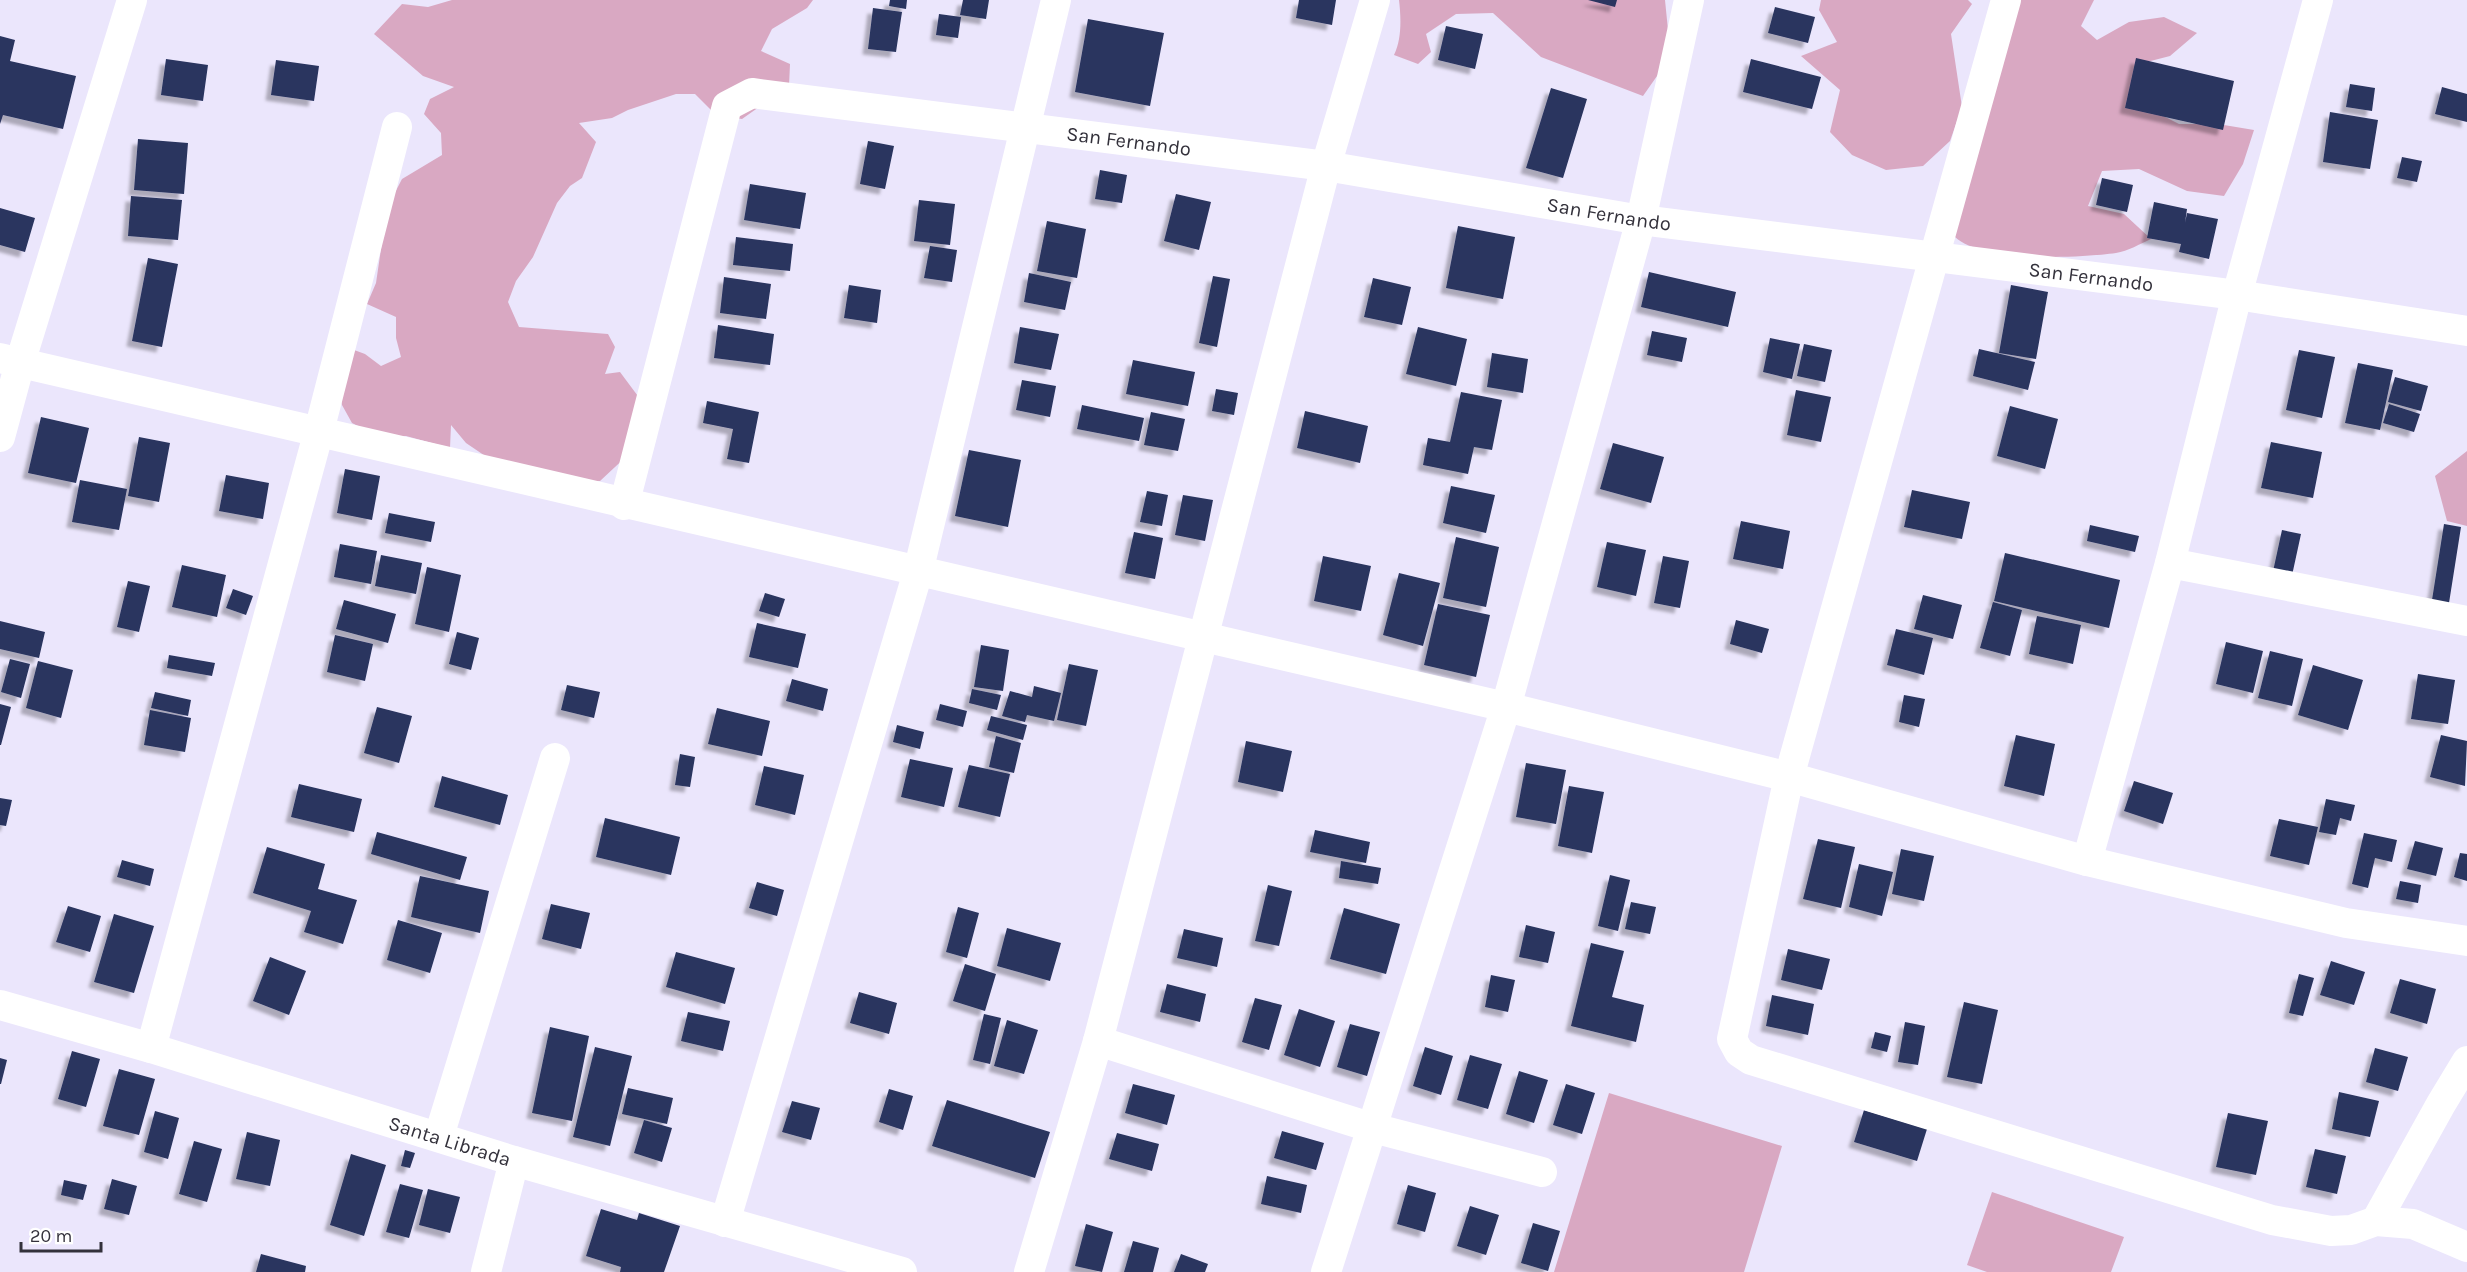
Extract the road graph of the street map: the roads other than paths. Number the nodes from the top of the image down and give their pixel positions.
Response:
1 (132, 0) edge
2 (1056, 0) edge
3 (1376, 0) edge
4 (1689, 0) edge
5 (2006, 0) edge
6 (2318, 0) edge
7 (1025, 126) junction
8 (397, 127) dead end
9 (1326, 166) junction
10 (1641, 220) junction
11 (1934, 258) junction
12 (2237, 295) junction
13 (2467, 331) edge
14 (10, 361) edge
15 (319, 431) junction
16 (0, 437) edge
17 (624, 504) junction
18 (2170, 562) junction
19 (918, 572) junction
20 (2467, 621) edge
21 (1204, 638) junction
22 (1506, 708) junction
23 (555, 758) dead end
24 (1789, 777) junction
25 (2086, 861) junction
26 (2467, 941) edge
27 (0, 1005) edge
28 (1098, 1041) junction
29 (151, 1048) junction
30 (2467, 1060) edge
31 (1373, 1128) junction
32 (439, 1136) junction
33 (514, 1161) junction
34 (1542, 1172) dead end
35 (2376, 1221) junction
36 (725, 1222) junction
37 (2467, 1247) edge
38 (486, 1272) edge
39 (902, 1272) edge
40 (1029, 1272) edge
41 (1326, 1272) edge

1 - 14 street
2 - 7 street
3 - 9 street
4 - 10 street
5 - 11 street
6 - 12 street
7 - 9 street, San Fernando
7 - 17 street, San Fernando
7 - 19 street
8 - 15 street
9 - 10 street, San Fernando
9 - 21 street
10 - 11 street, San Fernando
10 - 22 street
11 - 12 street, San Fernando
11 - 24 street
12 - 13 street, San Fernando
12 - 18 street
14 - 15 street
14 - 16 street
15 - 17 street
15 - 29 street
17 - 19 street
18 - 20 street
18 - 25 street
19 - 21 street
19 - 36 street
21 - 22 street
21 - 28 street
22 - 24 street
22 - 31 street
23 - 32 street
24 - 25 street
24 - 35 street
25 - 26 street
27 - 29 street, Santa Librada
28 - 31 street
28 - 40 street
29 - 32 street, Santa Librada
30 - 35 street
31 - 34 street
31 - 41 street
32 - 33 street, Santa Librada
33 - 36 street, Santa Librada
33 - 38 street
35 - 37 street
36 - 39 street, Santa Librada

